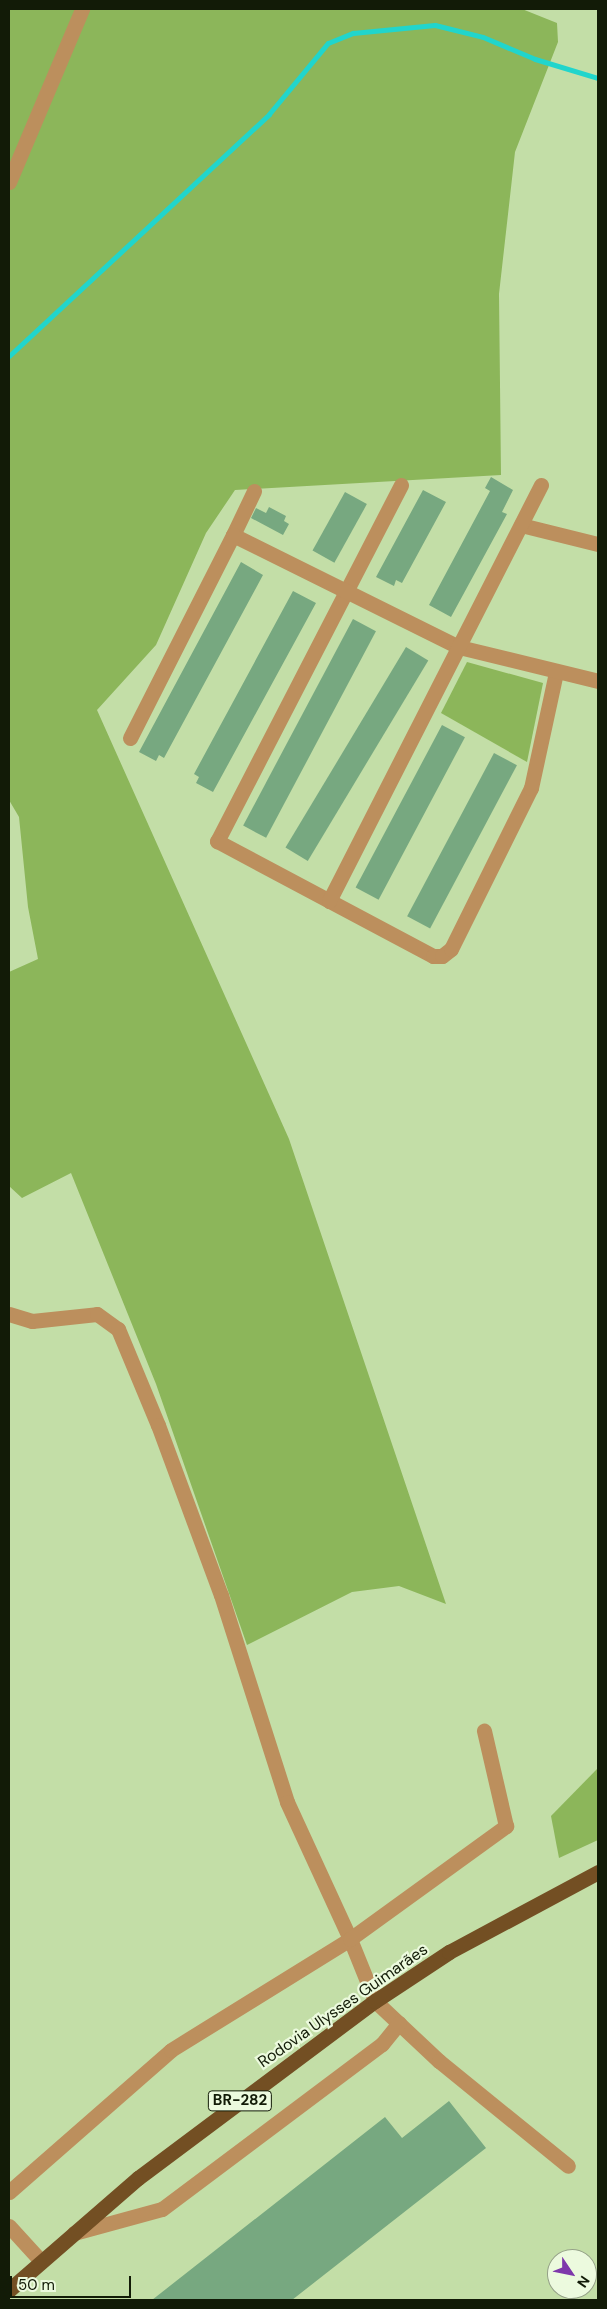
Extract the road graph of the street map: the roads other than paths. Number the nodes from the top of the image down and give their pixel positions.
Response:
1 (82, 9) edge
2 (9, 182) edge
3 (401, 485) dead end
4 (541, 485) dead end
5 (254, 490) dead end
6 (521, 525) junction
7 (233, 534) junction
8 (598, 544) edge
9 (345, 591) junction
10 (459, 646) junction
11 (556, 672) junction
12 (598, 681) edge
13 (130, 738) dead end
14 (329, 901) junction
15 (9, 1314) edge
16 (484, 1731) dead end
17 (598, 1872) edge
18 (350, 1939) junction
19 (375, 2001) junction
20 (399, 2024) junction
21 (568, 2166) dead end
22 (9, 2192) edge
23 (9, 2226) edge
24 (74, 2233) junction
25 (41, 2262) junction
26 (9, 2290) edge

1 - 2 street
3 - 9 street
4 - 6 street
5 - 7 street
6 - 8 street
6 - 10 street
7 - 9 street
7 - 13 street
9 - 10 street
9 - 14 street
10 - 11 street
10 - 14 street
11 - 12 street
11 - 14 street
15 - 18 street
16 - 18 street
17 - 19 highway, Rodovia Ulysses Guimarães / BR-282
18 - 19 street
18 - 22 street
19 - 20 street
19 - 24 highway, Rodovia Ulysses Guimarães / BR-282
20 - 21 street
20 - 24 street
23 - 25 street
24 - 25 highway, Rodovia Ulysses Guimarães / BR-282
25 - 26 highway, Rodovia Ulysses Guimarães / BR-282

